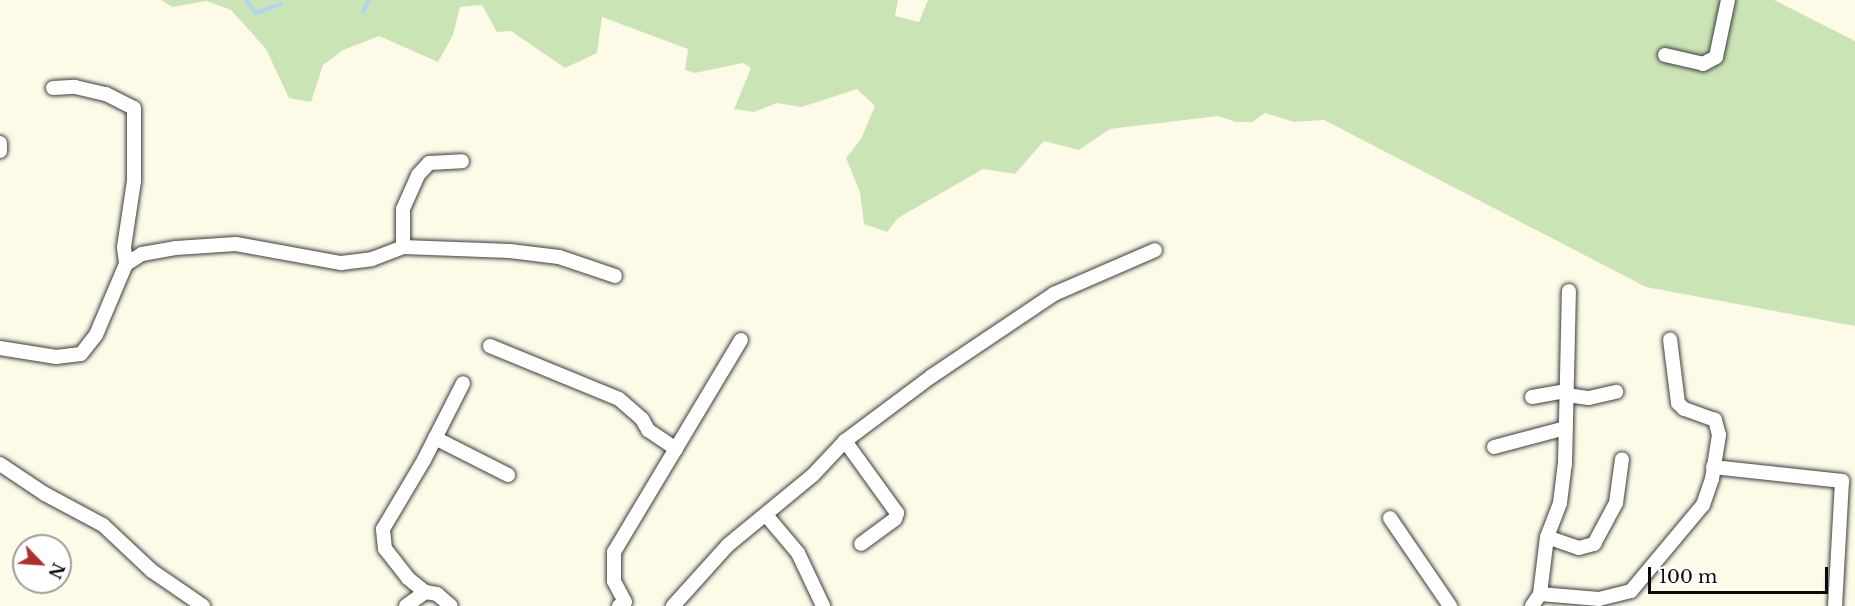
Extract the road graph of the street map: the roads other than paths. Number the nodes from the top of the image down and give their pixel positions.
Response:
1 (1728, 0) edge
2 (1665, 55) dead end
3 (53, 88) dead end
4 (0, 143) edge
5 (0, 151) edge
6 (462, 161) dead end
7 (403, 247) junction
8 (1155, 250) dead end
9 (126, 264) junction
10 (615, 276) dead end
11 (1569, 291) dead end
12 (1670, 339) dead end
13 (741, 340) dead end
14 (490, 346) dead end
15 (0, 348) edge
16 (463, 382) dead end
17 (1616, 392) dead end
18 (1566, 393) junction
19 (1532, 397) dead end
20 (1566, 428) junction
21 (435, 438) junction
22 (845, 441) junction
23 (1494, 447) dead end
24 (676, 449) junction
25 (1622, 459) dead end
26 (0, 464) edge
27 (1713, 467) junction
28 (508, 475) dead end
29 (766, 515) junction
30 (1390, 518) dead end
31 (1547, 537) junction
32 (861, 544) dead end
33 (425, 592) junction
34 (1536, 600) edge
35 (624, 604) edge
36 (203, 606) edge
37 (406, 606) edge
38 (451, 606) edge
39 (673, 606) edge
40 (823, 606) edge
41 (1450, 606) edge
42 (1835, 606) edge

1 - 2 street
3 - 9 street
4 - 5 street
6 - 7 street
7 - 9 street
7 - 10 street
8 - 22 street
9 - 15 street
11 - 18 street
12 - 27 street
13 - 24 street
14 - 24 street
16 - 21 street
17 - 18 street
18 - 19 street
18 - 20 street
20 - 23 street
20 - 31 street
21 - 28 street
21 - 33 street
22 - 29 street
22 - 32 street
24 - 35 street
25 - 31 street
26 - 36 street
27 - 34 street
27 - 42 street
29 - 39 street
29 - 40 street
30 - 41 street
31 - 34 street
33 - 37 street
33 - 38 street

